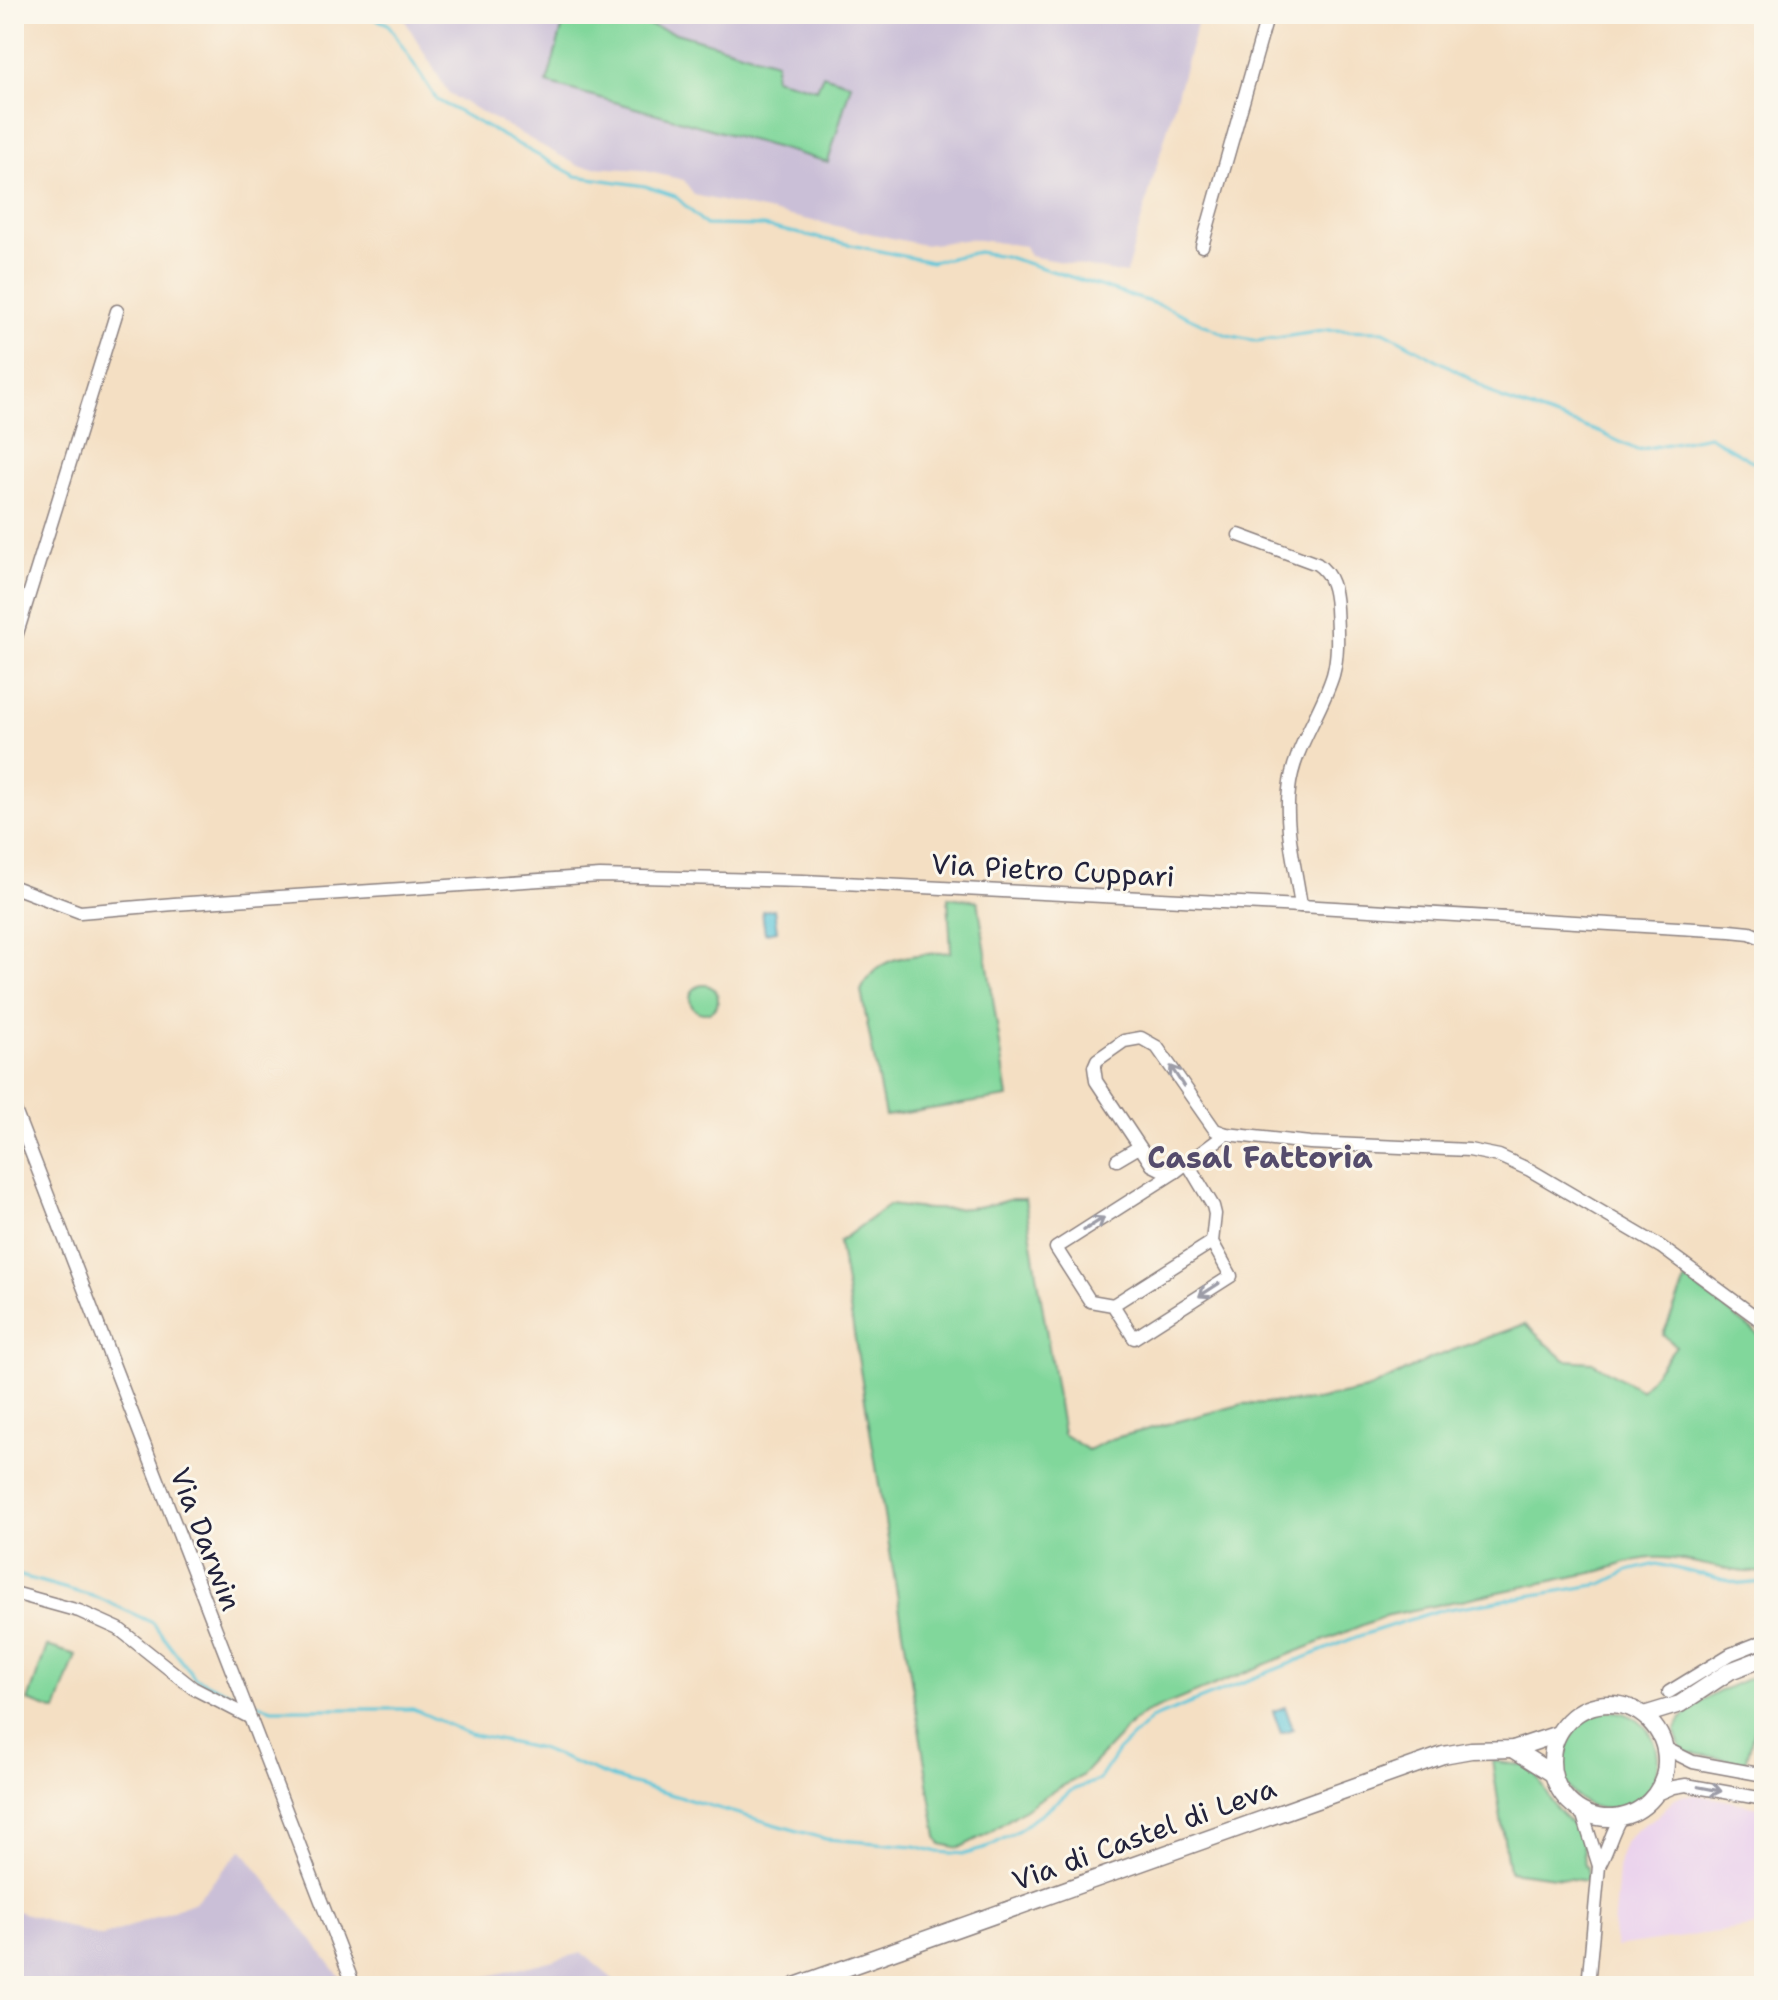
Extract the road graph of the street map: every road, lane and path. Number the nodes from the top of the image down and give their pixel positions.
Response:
1 (1268, 14) edge
2 (1202, 246) dead end
3 (117, 311) dead end
4 (1239, 535) dead end
5 (14, 643) edge
6 (14, 887) edge
7 (1301, 906) junction
8 (1764, 939) edge
9 (14, 1108) edge
10 (1226, 1134) junction
11 (1139, 1147) junction
12 (1117, 1160) dead end
13 (1188, 1164) junction
14 (1175, 1172) junction
15 (1212, 1242) junction
16 (1113, 1305) junction
17 (1764, 1323) edge
18 (14, 1593) edge
19 (1764, 1641) edge
20 (1764, 1658) edge
21 (1675, 1698) junction
22 (1644, 1715) junction
23 (249, 1717) junction
24 (1558, 1734) junction
25 (1664, 1744) junction
26 (1513, 1749) junction
27 (1553, 1774) junction
28 (1764, 1775) edge
29 (1658, 1794) junction
30 (1764, 1799) edge
31 (1582, 1812) junction
32 (1621, 1817) junction
33 (1599, 1866) junction
34 (354, 1986) edge
35 (795, 1986) edge
36 (1588, 1986) edge

1 - 2 street
3 - 5 street
4 - 7 street
6 - 7 street, Via Pietro Cuppari
7 - 8 street, Via Pietro Cuppari
9 - 23 street, Via Darwin
10 -> 11 street
10 - 13 street
10 - 17 street
11 - 12 street
11 - 14 street
13 - 14 street
13 - 15 street
16 -> 14 street
15 - 16 street
15 -> 16 street
18 - 23 street
19 - 21 street
20 - 21 street
21 - 22 street
21 - 25 street
22 - 24 street
22 - 25 street
23 - 34 street, Via Darwin
24 - 26 street, Via di Castel di Leva
24 - 27 street
25 - 28 street
25 - 29 street
26 - 27 street
26 - 35 street, Via di Castel di Leva
27 - 31 street
29 -> 30 street
29 - 32 street
31 - 32 street
31 - 33 street
32 - 33 street
33 - 36 street

